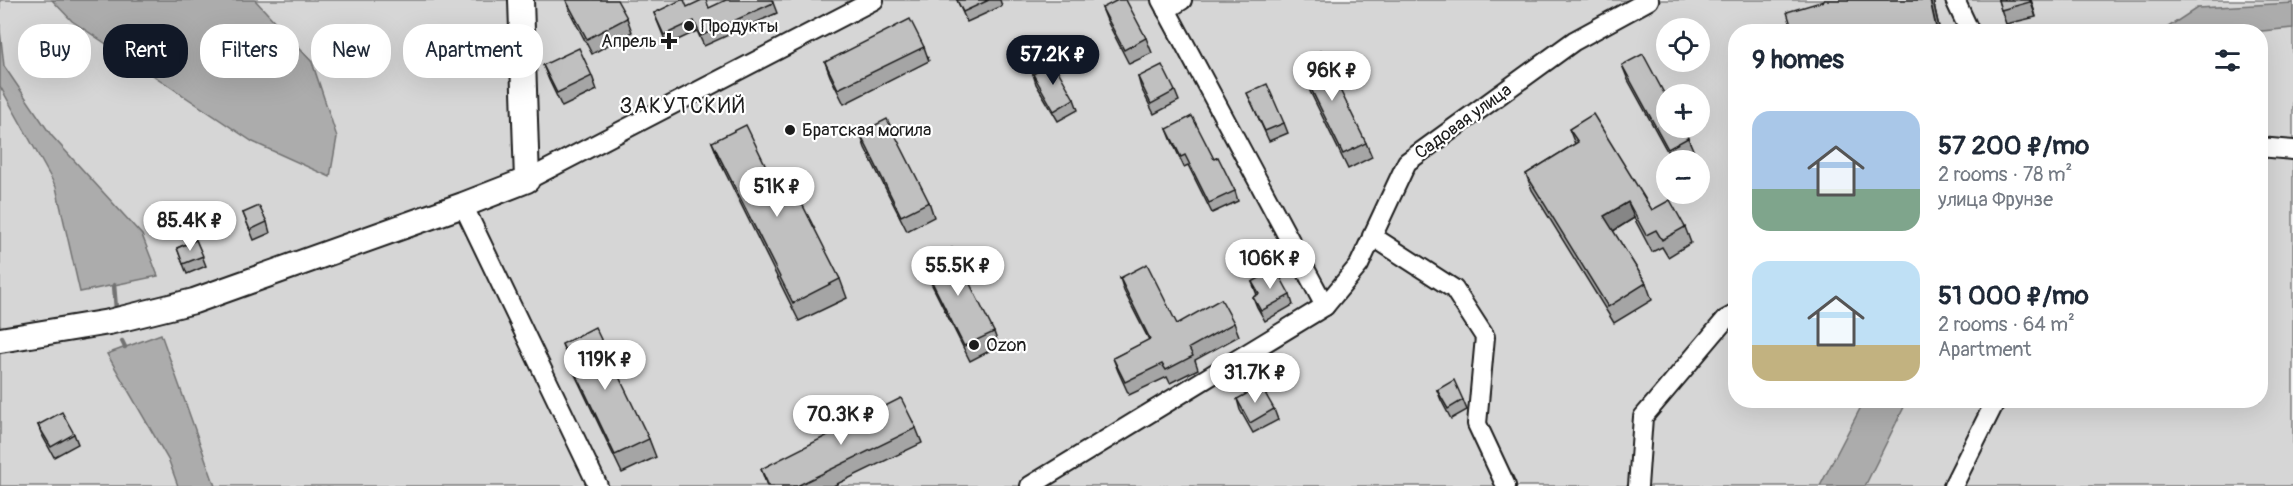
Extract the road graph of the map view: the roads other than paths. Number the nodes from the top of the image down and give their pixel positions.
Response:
1 (521, 0) edge
2 (874, 0) edge
3 (1182, 0) edge
4 (1649, 0) edge
5 (1955, 0) edge
6 (1163, 5) edge
7 (1966, 24) edge
8 (2268, 148) edge
9 (2293, 150) edge
10 (526, 180) junction
11 (463, 205) junction
12 (1372, 236) junction
13 (1325, 306) junction
14 (1728, 318) edge
15 (0, 340) edge
16 (1992, 408) edge
17 (598, 486) edge
18 (1030, 486) edge
19 (1506, 486) edge
20 (1638, 486) edge
21 (1953, 486) edge

1 - 10 street
2 - 10 street
3 - 6 street
4 - 12 street, Садовая улица
5 - 7 street
6 - 13 street
8 - 9 street
10 - 11 street
11 - 15 street
11 - 17 street
12 - 13 street, Садовая улица
12 - 19 street
13 - 18 street, Садовая улица
14 - 20 street
16 - 21 street

